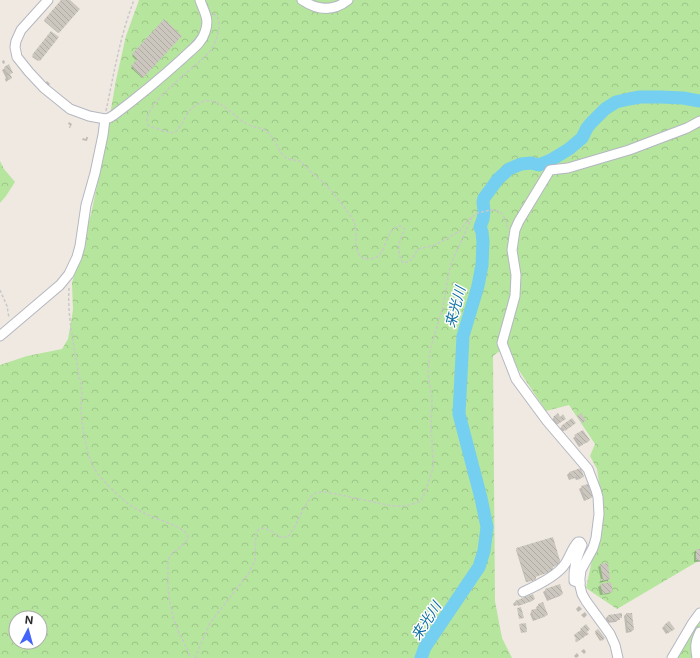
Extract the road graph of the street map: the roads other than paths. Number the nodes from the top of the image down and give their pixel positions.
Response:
1 (48, 0) edge
2 (200, 0) edge
3 (302, 0) edge
4 (348, 0) edge
5 (104, 118) junction
6 (700, 121) edge
7 (0, 336) edge
8 (580, 583) junction
9 (523, 592) dead end
10 (700, 613) edge
11 (700, 632) edge
12 (618, 658) edge
13 (672, 658) edge
14 (697, 658) edge

1 - 5 street
2 - 5 street
3 - 4 street
5 - 7 street
6 - 8 street
8 - 9 street
8 - 12 street
10 - 13 street
11 - 14 street

